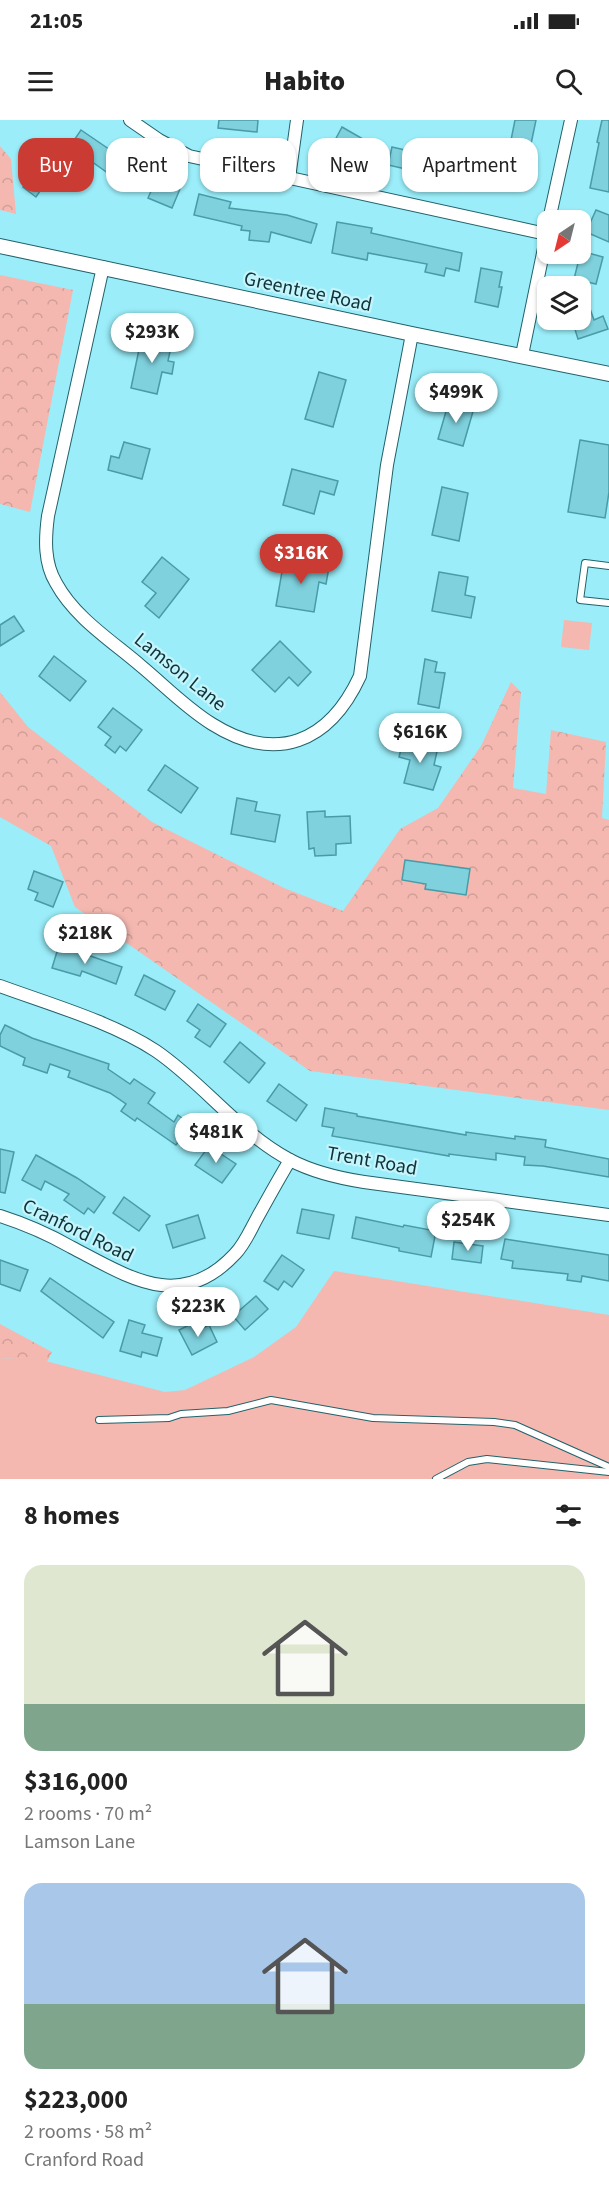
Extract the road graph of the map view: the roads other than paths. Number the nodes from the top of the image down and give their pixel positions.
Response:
1 (130, 120) edge
2 (297, 120) edge
3 (571, 120) edge
4 (295, 138) edge
5 (200, 158) edge
6 (296, 179) edge
7 (551, 210) edge
8 (537, 229) edge
9 (0, 246) edge
10 (540, 264) edge
11 (103, 267) junction
12 (412, 334) junction
13 (522, 355) junction
14 (609, 374) edge
15 (609, 566) edge
16 (609, 603) edge
17 (0, 986) edge
18 (290, 1160) junction
19 (609, 1215) edge
20 (0, 1216) edge
21 (99, 1420) dead end
22 (609, 1467) edge
23 (609, 1472) edge
24 (436, 1479) edge

1 - 5 street
2 - 4 street
3 - 7 street
6 - 8 street
9 - 11 street, Greentree Road
10 - 13 street
11 - 12 street, Greentree Road
11 - 12 street, Lamson Lane
12 - 13 street, Greentree Road
13 - 14 street, Greentree Road
15 - 16 lane
17 - 18 street, Trent Road
18 - 19 street, Trent Road
18 - 20 street, Cranford Road
21 - 22 lane
23 - 24 lane

